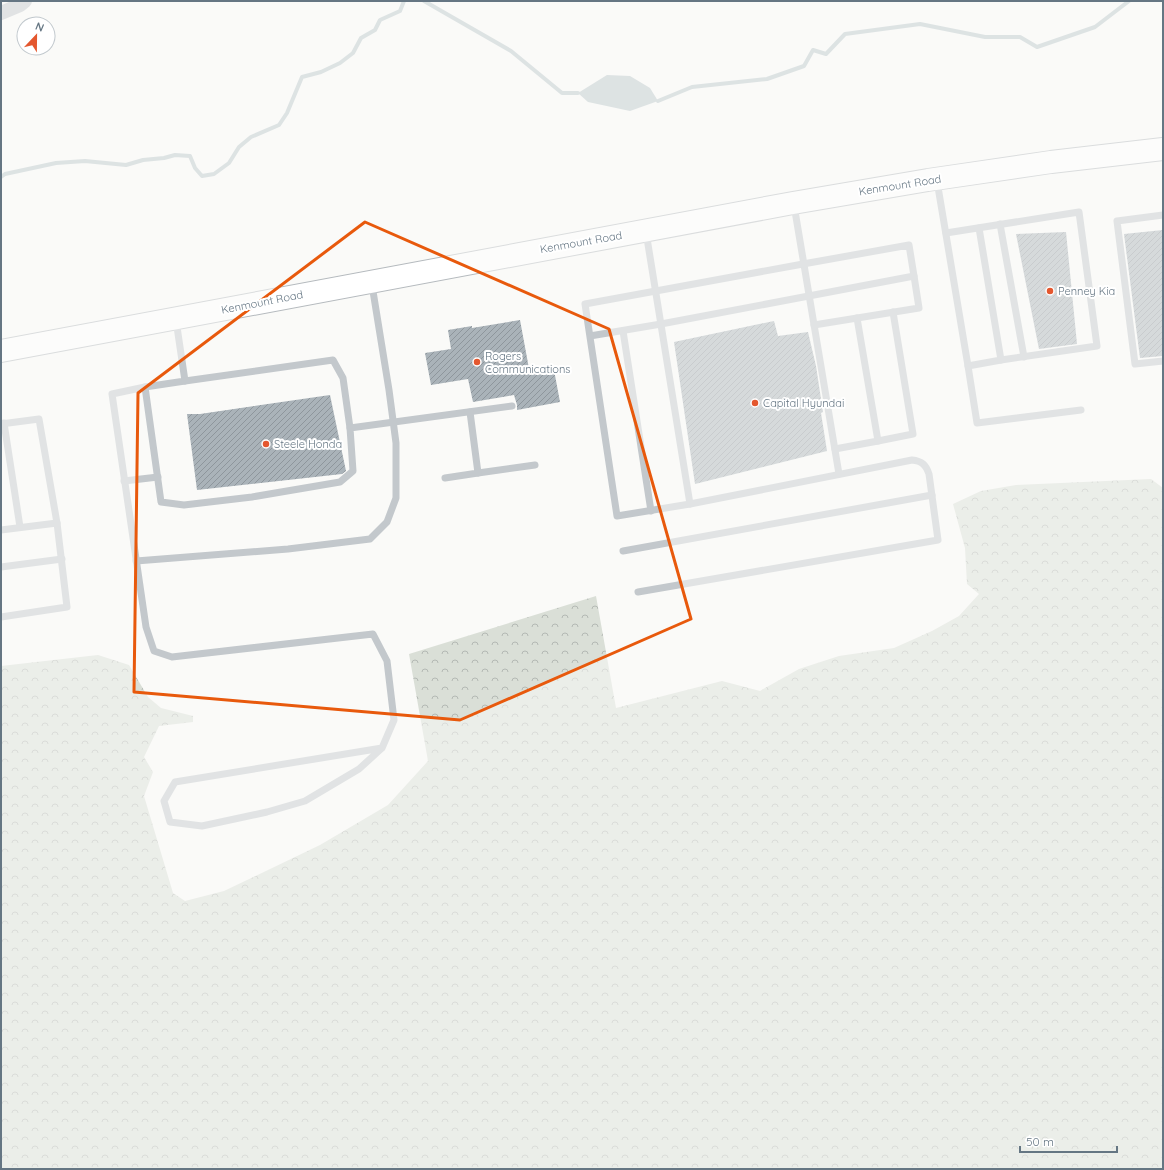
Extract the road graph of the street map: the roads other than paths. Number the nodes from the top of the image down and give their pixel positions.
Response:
1 (25, 1) edge
2 (1, 13) edge
3 (1163, 149) edge
4 (937, 179) junction
5 (793, 203) junction
6 (1163, 215) edge
7 (1000, 224) junction
8 (979, 228) junction
9 (646, 230) junction
10 (946, 232) junction
11 (803, 264) junction
12 (914, 276) junction
13 (372, 281) junction
14 (656, 291) junction
15 (809, 297) junction
16 (893, 312) junction
17 (175, 318) junction
18 (857, 318) junction
19 (661, 324) junction
20 (814, 325) junction
21 (623, 331) junction
22 (590, 336) junction
23 (1, 351) edge
24 (1024, 357) junction
25 (1001, 360) junction
26 (1163, 361) edge
27 (968, 366) junction
28 (185, 382) junction
29 (145, 387) junction
30 (512, 406) dead end
31 (1081, 410) dead end
32 (470, 412) junction
33 (393, 422) junction
34 (2, 424) edge
35 (350, 428) junction
36 (878, 441) junction
37 (835, 448) junction
38 (535, 465) dead end
39 (478, 473) junction
40 (839, 474) junction
41 (158, 477) junction
42 (445, 478) dead end
43 (124, 481) junction
44 (932, 495) junction
45 (690, 504) junction
46 (651, 511) junction
47 (57, 522) junction
48 (20, 528) junction
49 (1, 530) edge
50 (623, 551) dead end
51 (62, 559) junction
52 (136, 561) junction
53 (1, 567) edge
54 (638, 592) dead end
55 (1, 617) edge
56 (382, 748) junction

1 - 2 street
3 - 4 main road, Kenmount Road
4 - 5 main road, Kenmount Road
4 - 10 lane
5 - 9 main road, Kenmount Road
5 - 11 lane
6 - 26 lane
7 - 8 lane
7 - 24 lane
7 - 24 lane
8 - 10 lane
8 - 25 lane
9 - 13 main road, Kenmount Road
9 - 14 lane
10 - 27 lane
11 - 12 lane
11 - 14 lane
11 - 15 lane
12 - 15 lane
12 - 16 lane
13 - 17 main road, Kenmount Road
13 - 33 lane
14 - 19 lane
14 - 22 lane
15 - 19 lane
15 - 20 lane
16 - 18 lane
16 - 36 lane
17 - 23 main road, Kenmount Road
17 - 28 lane
18 - 20 lane
18 - 36 lane
19 - 21 lane
19 - 45 lane
20 - 37 lane
21 - 22 lane
21 - 46 lane
22 - 46 lane
24 - 25 lane
25 - 27 lane
27 - 31 lane
28 - 29 lane
28 - 35 lane
29 - 41 lane
29 - 43 lane
30 - 32 lane
32 - 33 lane
32 - 39 lane
33 - 35 lane
33 - 52 lane
34 - 47 lane
34 - 48 lane
35 - 41 lane
36 - 37 lane
37 - 40 lane
38 - 39 lane
39 - 42 lane
40 - 44 lane
40 - 45 lane
41 - 43 lane
43 - 52 lane
44 - 50 lane
44 - 54 lane
45 - 46 lane
47 - 48 lane
47 - 51 lane
48 - 49 lane
51 - 53 lane
51 - 55 lane
52 - 56 lane
56 - 56 lane

